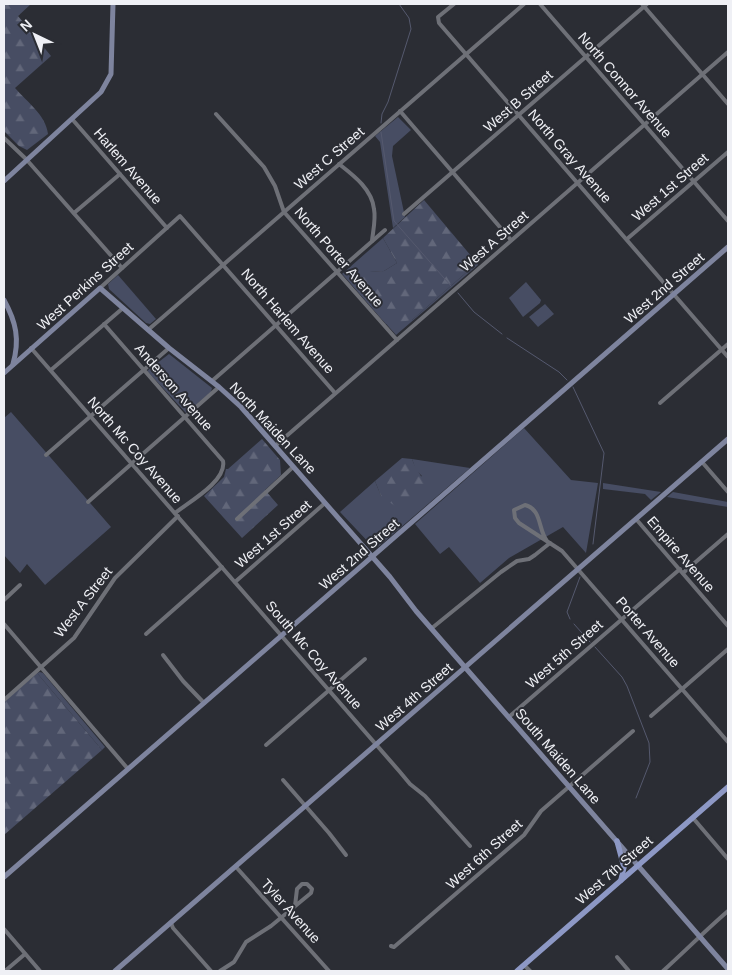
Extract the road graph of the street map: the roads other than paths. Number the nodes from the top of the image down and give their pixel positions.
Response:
1 (113, 4) edge
2 (454, 4) edge
3 (524, 4) edge
4 (540, 4) edge
5 (644, 4) edge
6 (728, 52) edge
7 (466, 54) junction
8 (586, 57) junction
9 (703, 74) junction
10 (728, 104) edge
11 (400, 112) junction
12 (216, 114) dead end
13 (519, 115) junction
14 (72, 119) junction
15 (645, 125) junction
16 (4, 138) edge
17 (728, 152) edge
18 (26, 159) junction
19 (339, 164) junction
20 (452, 172) junction
21 (120, 174) junction
22 (4, 181) edge
23 (694, 181) junction
24 (578, 183) junction
25 (284, 212) junction
26 (74, 214) junction
27 (404, 214) dead end
28 (728, 221) edge
29 (167, 228) junction
30 (385, 230) dead end
31 (626, 239) junction
32 (511, 240) junction
33 (372, 241) junction
34 (728, 248) edge
35 (223, 264) junction
36 (122, 268) junction
37 (337, 272) junction
38 (100, 288) junction
39 (674, 294) junction
40 (4, 300) edge
41 (123, 308) junction
42 (104, 324) junction
43 (276, 325) junction
44 (148, 330) junction
45 (396, 340) junction
46 (728, 344) edge
47 (31, 348) junction
48 (169, 348) junction
49 (722, 349) junction
50 (728, 357) edge
51 (13, 364) junction
52 (51, 370) junction
53 (144, 370) junction
54 (4, 373) edge
55 (212, 381) junction
56 (219, 387) junction
57 (335, 393) junction
58 (660, 403) dead end
59 (91, 416) junction
60 (185, 417) junction
61 (728, 439) edge
62 (275, 446) junction
63 (46, 455) dead end
64 (702, 462) junction
65 (132, 463) junction
66 (224, 466) joint
67 (293, 467) junction
68 (728, 492) edge
69 (88, 502) dead end
70 (325, 503) junction
71 (176, 514) junction
72 (237, 519) dead end
73 (636, 519) junction
74 (728, 534) edge
75 (549, 542) junction
76 (372, 557) junction
77 (222, 567) junction
78 (578, 569) junction
79 (680, 569) junction
80 (683, 573) junction
81 (235, 582) junction
82 (20, 585) dead end
83 (4, 600) edge
84 (622, 619) junction
85 (4, 624) edge
86 (728, 626) edge
87 (432, 628) junction
88 (146, 634) dead end
89 (282, 636) junction
90 (728, 649) edge
91 (162, 655) dead end
92 (365, 659) dead end
93 (41, 667) junction
94 (466, 667) junction
95 (682, 689) junction
96 (329, 690) junction
97 (4, 700) edge
98 (204, 703) junction
99 (510, 716) junction
100 (651, 716) dead end
101 (632, 732) dead end
102 (728, 742) edge
103 (376, 744) junction
104 (266, 745) dead end
105 (128, 769) junction
106 (283, 780) dead end
107 (569, 786) junction
108 (728, 787) edge
109 (306, 806) junction
110 (693, 818) junction
111 (617, 841) junction
112 (470, 846) dead end
113 (346, 855) dead end
114 (728, 859) edge
115 (638, 866) junction
116 (236, 867) junction
117 (4, 877) edge
118 (621, 880) junction
119 (295, 906) junction
120 (728, 910) edge
121 (281, 918) junction
122 (171, 923) junction
123 (4, 930) edge
124 (699, 936) junction
125 (391, 946) dead end
126 (25, 954) junction
127 (617, 957) dead end
128 (524, 965) junction
129 (728, 969) edge
130 (5, 971) edge
131 (40, 971) edge
132 (115, 971) edge
133 (211, 971) edge
134 (220, 971) edge
135 (329, 971) edge
136 (517, 971) edge
137 (530, 971) edge
138 (629, 971) edge
139 (663, 971) edge

1 - 14 street
2 - 7 street, North Gray Avenue
3 - 7 street, West C Street
4 - 8 street, North Connor Avenue
5 - 8 street, West B Street
5 - 9 street
6 - 9 street, West A Street
7 - 11 street, West C Street
7 - 13 street, North Gray Avenue
8 - 13 street, West B Street
8 - 15 street, North Connor Avenue
9 - 10 street
9 - 15 street, West A Street
11 - 19 street, West C Street
11 - 20 street
12 - 25 street, North Porter Avenue
13 - 20 street, West B Street
13 - 24 street, North Gray Avenue
14 - 18 street
14 - 21 street, Harlem Avenue
15 - 23 street, North Connor Avenue
15 - 24 street, West A Street
16 - 18 street
17 - 23 street, West 1st Street
18 - 22 street
18 - 26 street
19 - 25 street, West C Street
19 - 33 street
20 - 27 street, West B Street
20 - 32 street
21 - 26 street
21 - 29 street, Harlem Avenue
23 - 28 street, North Connor Avenue
23 - 31 street, West 1st Street
24 - 31 street, North Gray Avenue
24 - 32 street, West A Street
25 - 35 street, West C Street
25 - 37 street, North Porter Avenue
26 - 36 street
29 - 35 street, West Perkins Street
29 - 36 street, West Perkins Street
30 - 33 street
31 - 39 street, North Gray Avenue
32 - 45 street, West A Street
33 - 37 street
34 - 39 street, West 2nd Street
35 - 43 street, North Harlem Avenue
35 - 44 street, West C Street
36 - 38 street, West Perkins Street
37 - 43 street
37 - 45 street, North Porter Avenue
38 - 41 street, North Maiden Lane
38 - 47 street, West Perkins Street
39 - 49 street, North Gray Avenue
39 - 76 street, West 2nd Street
40 - 51 street
41 - 42 street
41 - 44 street, North Maiden Lane
42 - 52 street
42 - 53 street, Anderson Avenue
43 - 55 street
43 - 57 street, North Harlem Avenue
44 - 48 street, North Maiden Lane
45 - 57 street, West A Street
46 - 49 street
47 - 51 street, West Perkins Street
47 - 52 street, North Mc Coy Avenue
48 - 53 street
48 - 55 street, North Maiden Lane
49 - 50 street, North Gray Avenue
49 - 58 street
51 - 54 street, West Perkins Street
52 - 59 street, North Mc Coy Avenue
53 - 59 street
53 - 60 street, Anderson Avenue
55 - 56 street, North Maiden Lane
56 - 60 street
56 - 62 street, North Maiden Lane
57 - 62 street, West A Street
59 - 63 street
59 - 65 street, North Mc Coy Avenue
60 - 65 street
60 - 66 street, Anderson Avenue
61 - 64 street, West 4th Street
62 - 67 street, North Maiden Lane
64 - 68 street
64 - 73 street, West 4th Street
65 - 69 street
65 - 71 street, North Mc Coy Avenue
66 - 71 street, West A Street
67 - 70 street, North Maiden Lane
67 - 72 street
70 - 76 street, North Maiden Lane
70 - 81 street, West 1st Street
71 - 77 street, North Mc Coy Avenue
71 - 93 street, West A Street
73 - 78 street, West 4th Street
73 - 79 street, Empire Avenue
74 - 80 street
75 - 75 street, Porter Avenue
75 - 78 street, Porter Avenue
75 - 87 street
76 - 87 street, South Maiden Lane
76 - 89 street, West 2nd Street
77 - 81 street, South Mc Coy Avenue
77 - 88 street, West 1st Street
78 - 84 street, Porter Avenue
78 - 94 street, West 4th Street
79 - 80 street, Empire Avenue
79 - 84 street, West 5th Street
80 - 86 street, Empire Avenue
81 - 89 street, South Mc Coy Avenue
82 - 83 street
84 - 95 street, Porter Avenue
84 - 99 street, West 5th Street
85 - 93 street
87 - 94 street, South Maiden Lane
89 - 96 street, South Mc Coy Avenue
89 - 98 street, West 2nd Street
90 - 95 street
91 - 98 street
92 - 96 street
93 - 97 street, West A Street
93 - 105 street
94 - 99 street, South Maiden Lane
94 - 103 street, West 4th Street
95 - 100 street
95 - 102 street, Porter Avenue
96 - 103 street, South Mc Coy Avenue
96 - 104 street
98 - 105 street, West 2nd Street
99 - 107 street, South Maiden Lane
101 - 107 street, West 6th Street
103 - 109 street, West 4th Street
103 - 112 street, South Mc Coy Avenue
105 - 117 street, West 2nd Street
106 - 109 street
107 - 111 street, South Maiden Lane
107 - 125 street, West 6th Street
108 - 110 main road, West 7th Street
109 - 113 street
109 - 116 street, West 4th Street
110 - 114 street
110 - 115 main road, West 7th Street
111 - 115 street, South Maiden Lane
111 - 118 main road
115 - 118 main road, West 7th Street
115 - 124 street, South Maiden Lane
116 - 121 street, Tyler Avenue
116 - 122 street, West 4th Street
118 - 128 main road, West 7th Street
119 - 119 street
119 - 121 street
120 - 124 street
121 - 134 street
121 - 135 street, Tyler Avenue
122 - 132 street, West 4th Street
122 - 133 street
123 - 126 street
124 - 129 street, South Maiden Lane
124 - 139 street
126 - 130 street
126 - 131 street
127 - 138 street
128 - 136 main road, West 7th Street
128 - 137 street

